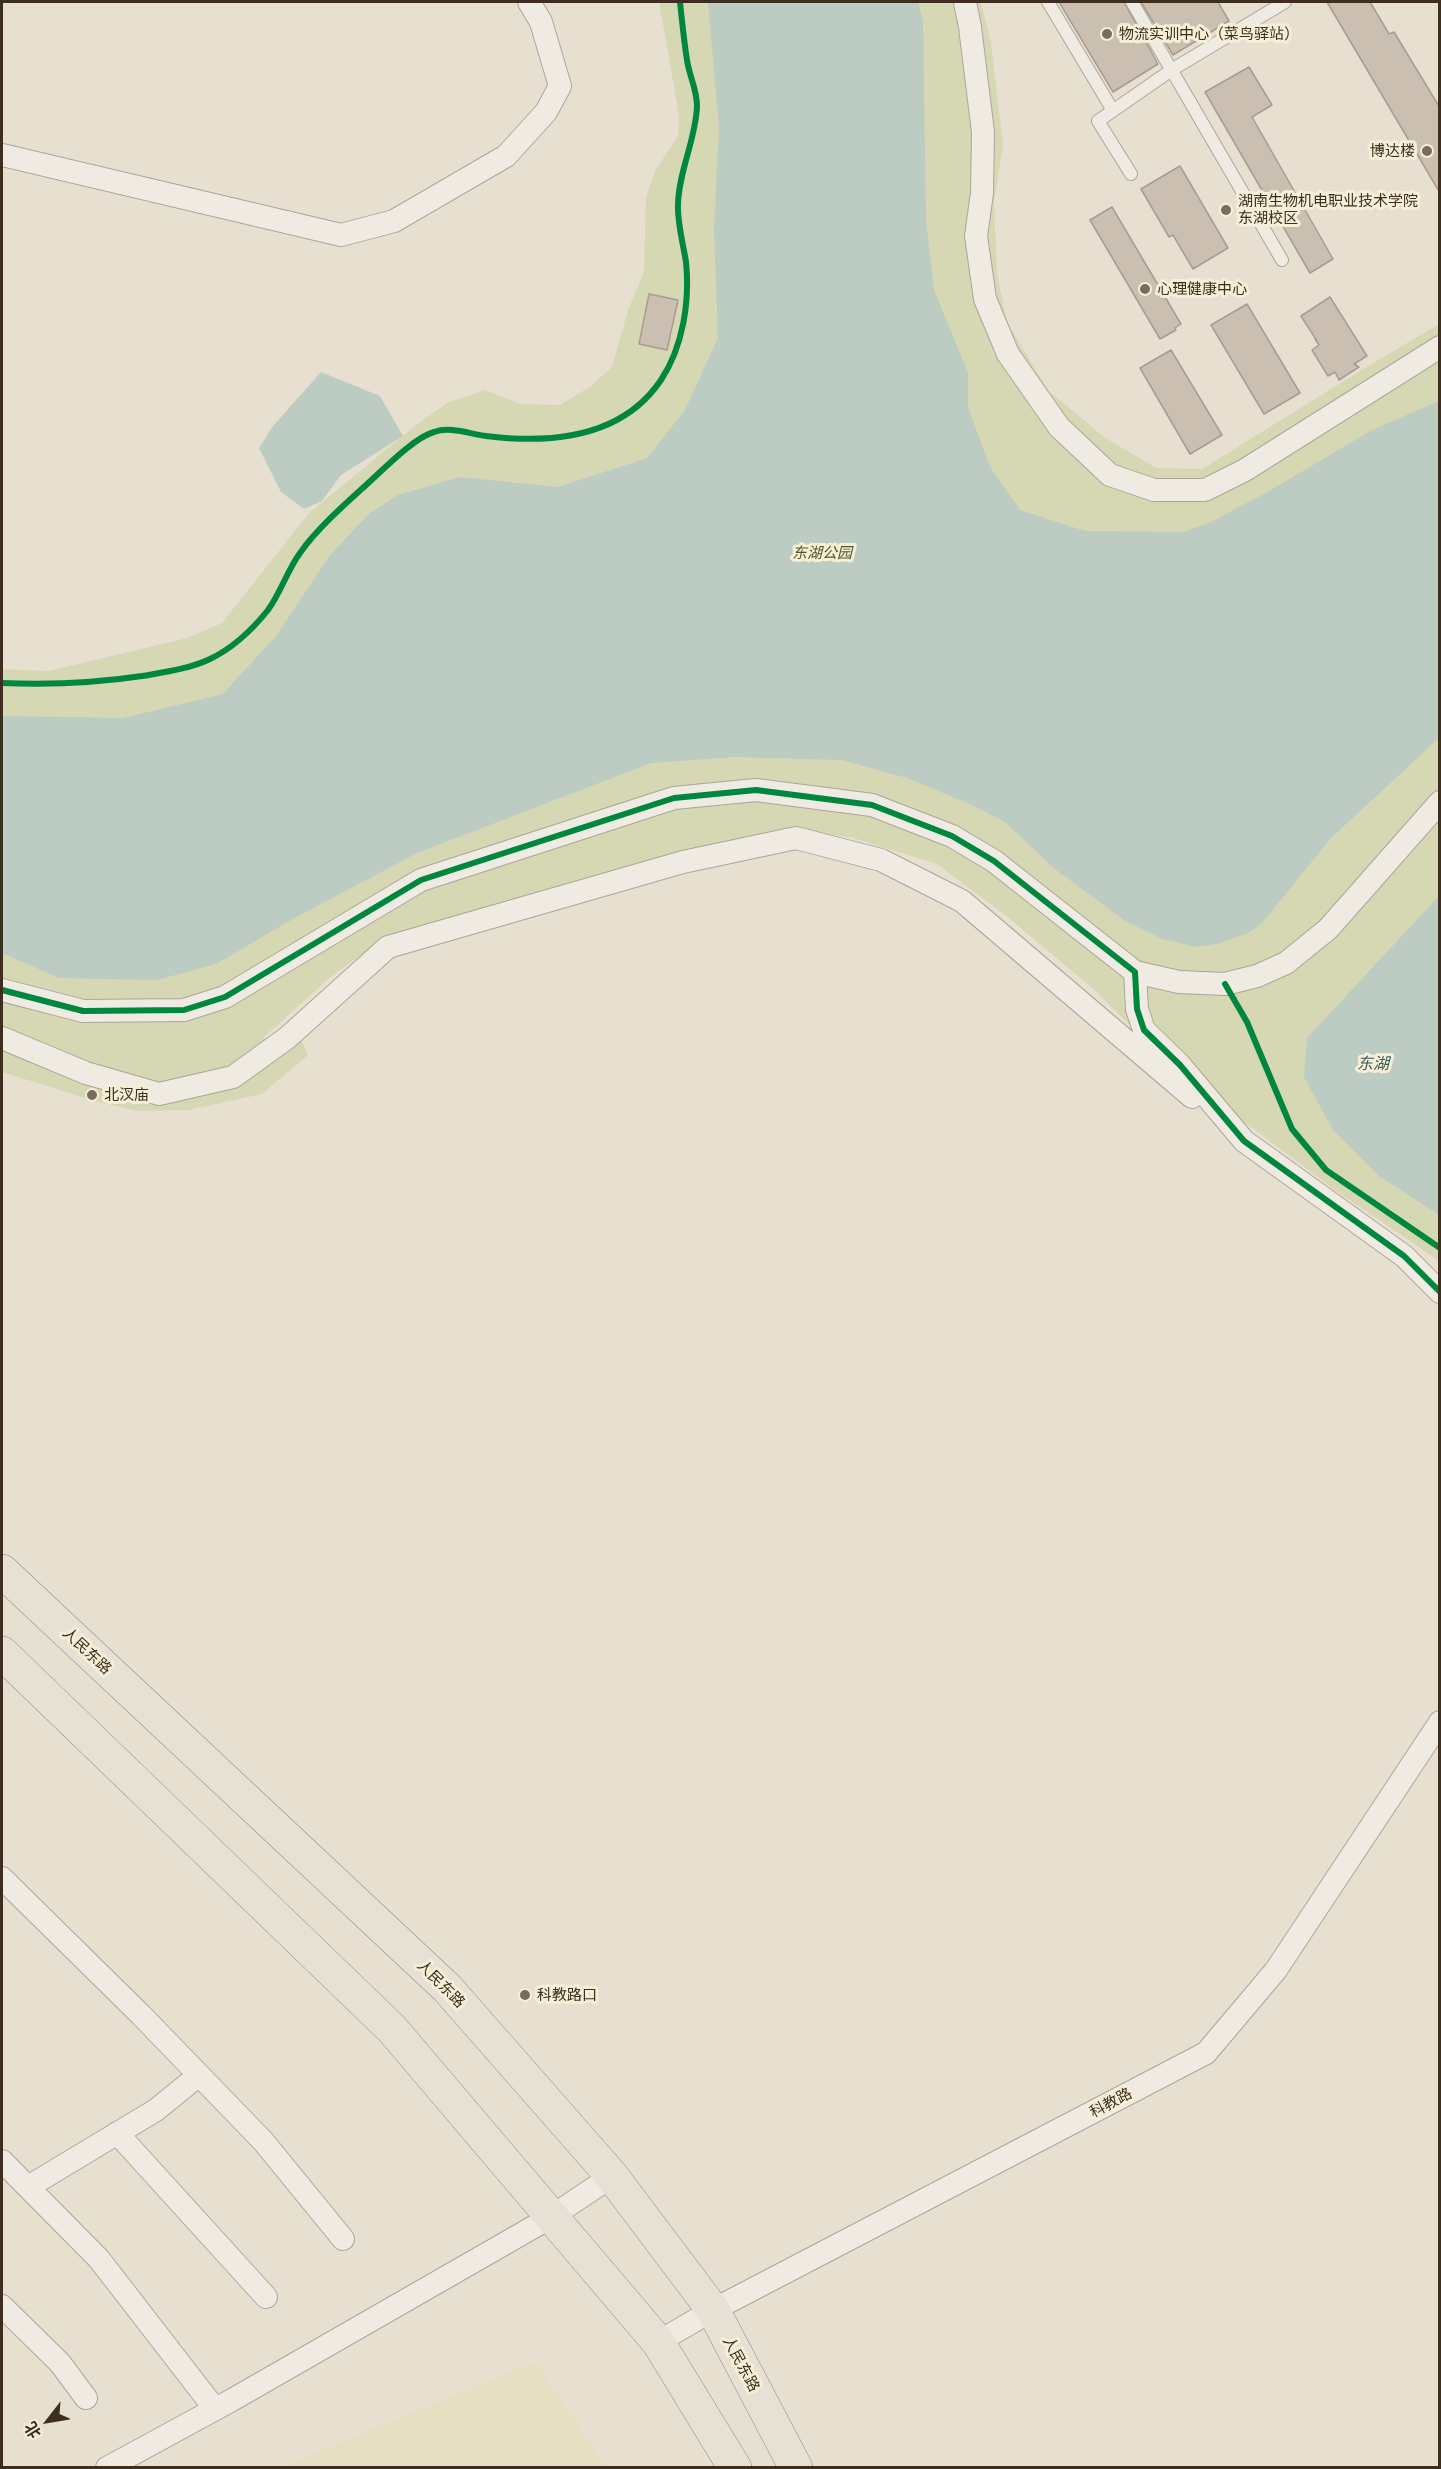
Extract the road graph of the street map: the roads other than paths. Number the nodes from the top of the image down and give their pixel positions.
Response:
1 (529, 2) edge
2 (965, 2) edge
3 (1048, 2) edge
4 (1132, 2) edge
5 (1286, 2) edge
6 (1173, 69) junction
7 (1112, 109) junction
8 (2, 155) edge
9 (1131, 174) dead end
10 (1282, 261) dead end
11 (1440, 346) edge
12 (1440, 802) edge
13 (1135, 972) junction
14 (2, 990) edge
15 (2, 1038) edge
16 (1244, 1141) junction
17 (1440, 1292) edge
18 (2, 1571) edge
19 (2, 1653) edge
20 (1440, 1722) edge
21 (2, 1878) edge
22 (199, 2075) junction
23 (117, 2133) junction
24 (2, 2161) edge
25 (612, 2176) junction
26 (28, 2187) junction
27 (552, 2217) junction
28 (343, 2239) dead end
29 (266, 2297) dead end
30 (2, 2306) edge
31 (713, 2310) junction
32 (658, 2342) junction
33 (86, 2398) dead end
34 (215, 2409) junction
35 (107, 2468) edge
36 (735, 2468) edge
37 (796, 2468) edge

1 - 8 street
2 - 11 street
3 - 7 lane
4 - 6 lane
5 - 6 lane
6 - 7 lane
6 - 10 lane
7 - 9 lane
12 - 13 street
13 - 14 street
13 - 16 street
15 - 16 street
16 - 17 street
18 - 25 main road, 人民东路
19 - 27 main road
20 - 31 street, 科教路
21 - 22 street
22 - 23 street
22 - 28 street
23 - 26 street
23 - 29 street
24 - 26 street
25 - 27 street
25 - 31 main road, 人民东路
26 - 34 street
27 - 32 main road
27 - 34 street
30 - 33 street
31 - 32 street, 科教路
31 - 37 main road, 人民东路
32 - 36 main road
34 - 35 street

